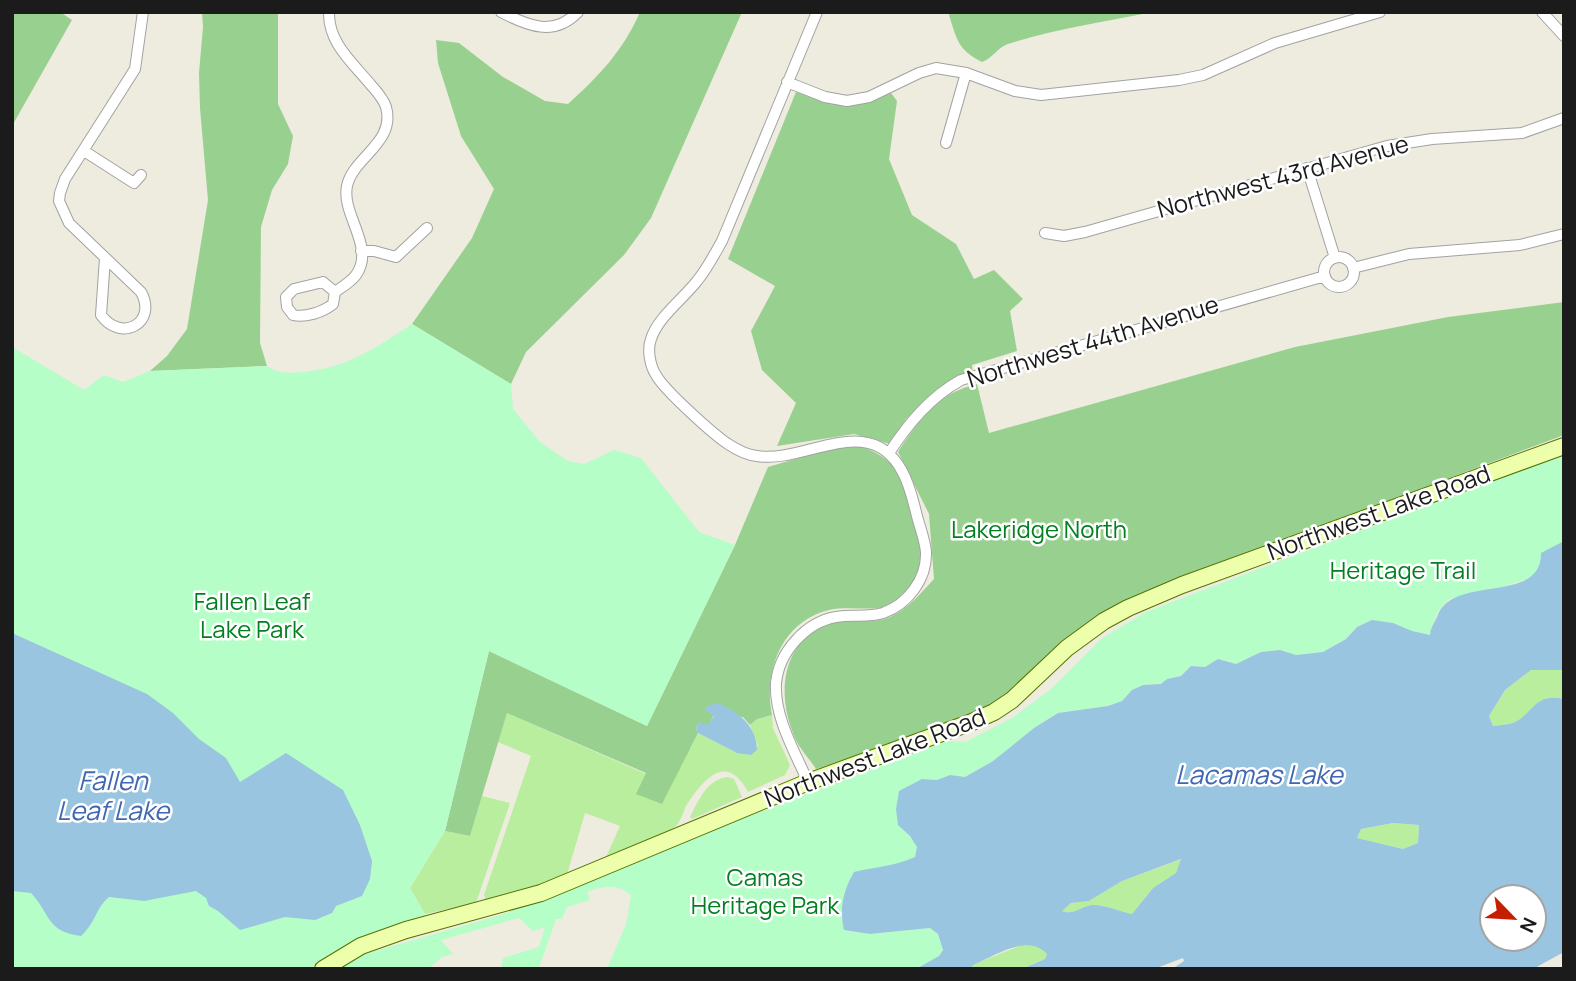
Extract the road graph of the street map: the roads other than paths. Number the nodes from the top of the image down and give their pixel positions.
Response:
1 (143, 12) edge
2 (329, 12) edge
3 (501, 12) edge
4 (578, 12) edge
5 (817, 12) edge
6 (1380, 12) edge
7 (1542, 12) edge
8 (1354, 15) edge
9 (1564, 36) edge
10 (966, 73) junction
11 (787, 82) junction
12 (1564, 118) edge
13 (946, 143) dead end
14 (83, 151) junction
15 (1307, 168) junction
16 (141, 175) dead end
17 (427, 228) dead end
18 (1045, 233) dead end
19 (1564, 234) edge
20 (361, 251) junction
21 (105, 258) junction
22 (1335, 258) junction
23 (1353, 268) junction
24 (1325, 276) junction
25 (335, 292) junction
26 (1564, 446) edge
27 (889, 453) junction
28 (808, 782) junction
29 (323, 969) edge

1 - 14 street
2 - 20 street
3 - 4 street
5 - 11 street
6 - 8 street
7 - 9 street
8 - 10 street
10 - 11 street
10 - 13 street
11 - 27 street
12 - 15 street, Northwest 43rd Avenue
14 - 16 street
14 - 21 street
15 - 18 street, Northwest 43rd Avenue
15 - 22 street
17 - 20 street
19 - 23 street, Northwest 44th Avenue
20 - 25 street
21 - 21 street
22 - 23 street
22 - 24 street
23 - 24 street, Northwest 44th Avenue
24 - 27 street, Northwest 44th Avenue
25 - 25 street
26 - 28 main road, Northwest Lake Road
27 - 28 street
28 - 29 main road, Northwest Lake Road

